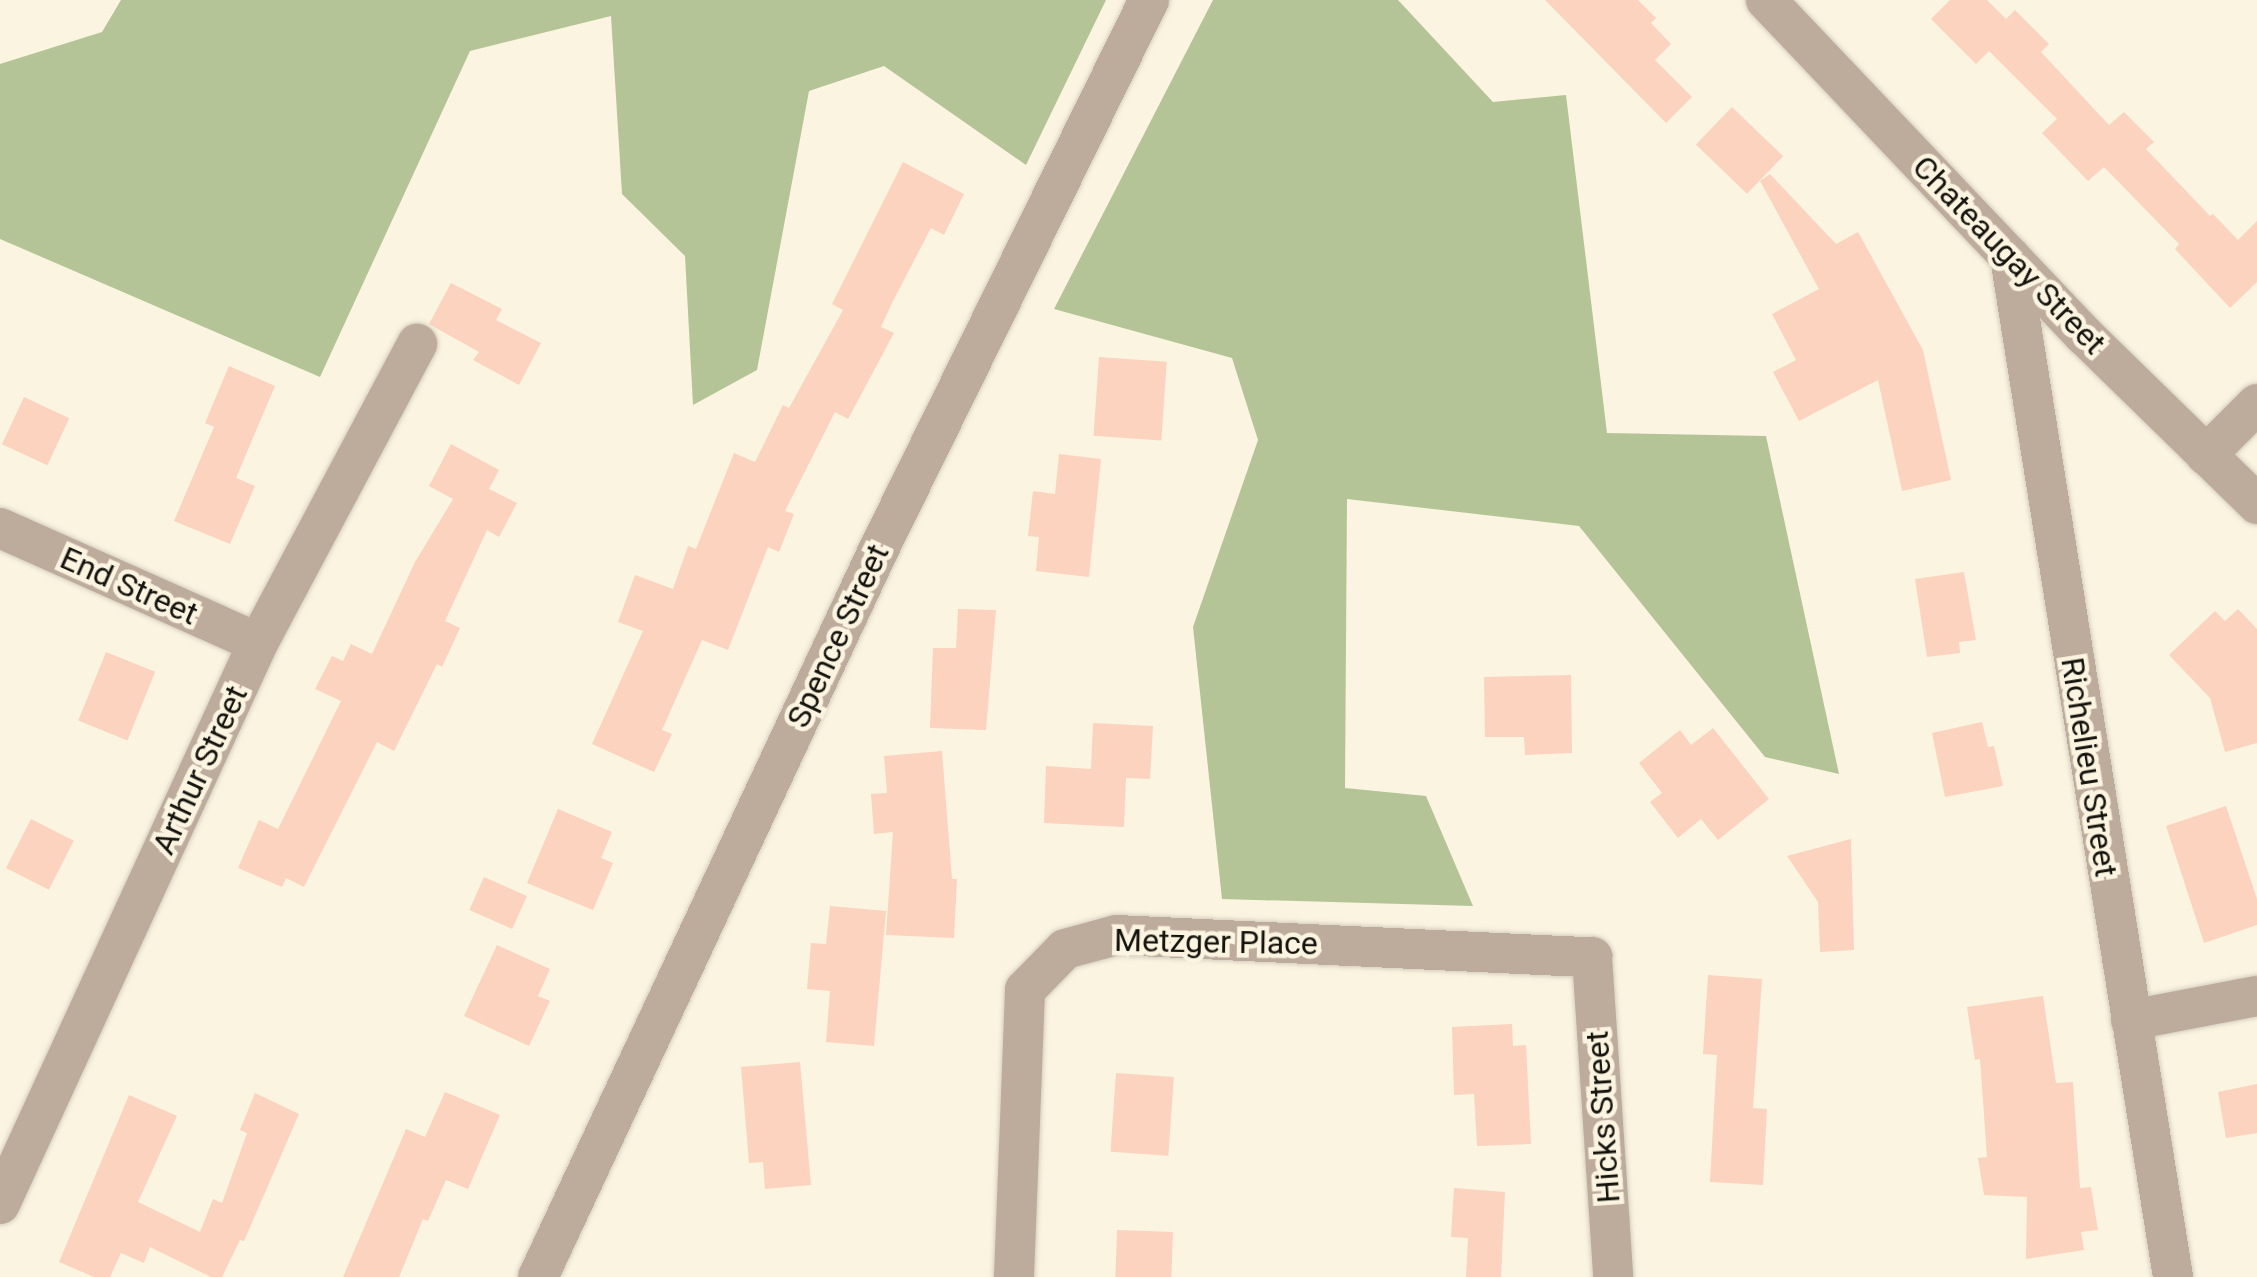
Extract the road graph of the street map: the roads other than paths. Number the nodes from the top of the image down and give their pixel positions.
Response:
1 (1149, 0) edge
2 (1766, 0) edge
3 (2010, 257) junction
4 (417, 344) dead end
5 (2257, 404) edge
6 (2206, 454) junction
7 (2257, 504) edge
8 (0, 528) edge
9 (258, 643) junction
10 (1592, 956) joint
11 (2257, 996) edge
12 (2131, 1020) junction
13 (0, 1204) edge
14 (538, 1277) edge
15 (1014, 1277) edge
16 (1614, 1277) edge
17 (2172, 1277) edge

1 - 14 street, Spence Street
2 - 3 street, Chateaugay Street
3 - 6 street, Chateaugay Street
3 - 12 street, Richelieu Street
4 - 9 street, Arthur Street
5 - 6 street
6 - 7 street, Chateaugay Street
8 - 9 street, End Street
9 - 13 street, Arthur Street
10 - 15 street, Metzger Place
10 - 16 street, Hicks Street
11 - 12 street
12 - 17 street, Richelieu Street

